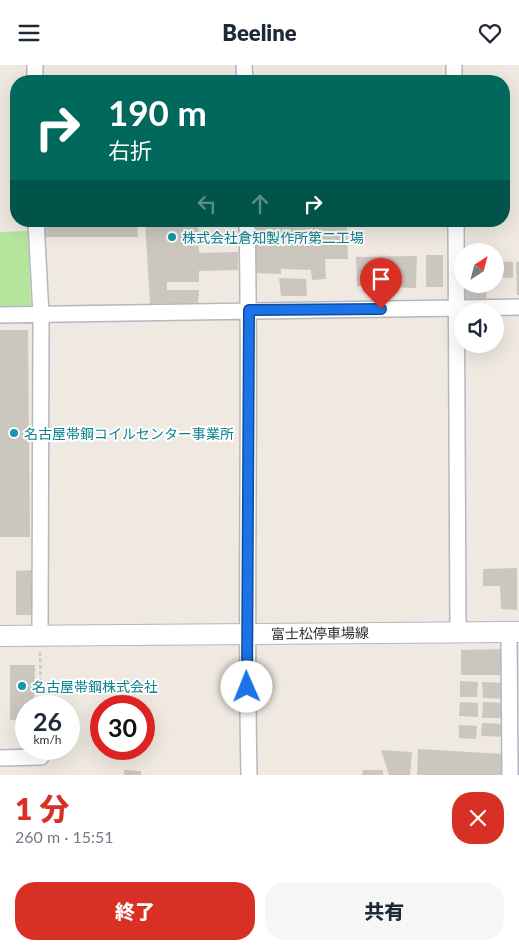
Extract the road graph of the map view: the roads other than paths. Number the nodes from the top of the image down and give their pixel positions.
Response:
1 (36, 227) edge
2 (247, 227) edge
3 (456, 227) edge
4 (457, 303) edge
5 (504, 307) edge
6 (519, 307) edge
7 (454, 308) edge
8 (249, 310) junction
9 (0, 315) edge
10 (40, 315) junction
11 (457, 353) edge
12 (458, 631) junction
13 (514, 632) edge
14 (40, 635) junction
15 (246, 635) junction
16 (0, 636) edge
17 (0, 758) edge
18 (15, 758) edge
19 (249, 775) edge
20 (510, 775) edge

1 - 10 street
2 - 8 street
3 - 4 street
5 - 6 street
7 - 8 street
8 - 10 street
8 - 15 street
9 - 10 street
10 - 14 street
11 - 12 street
12 - 13 main road, 富士松停車場線
12 - 15 main road, 富士松停車場線
13 - 20 street
14 - 15 main road, 富士松停車場線
14 - 16 main road, 富士松停車場線
15 - 19 street
17 - 18 street

